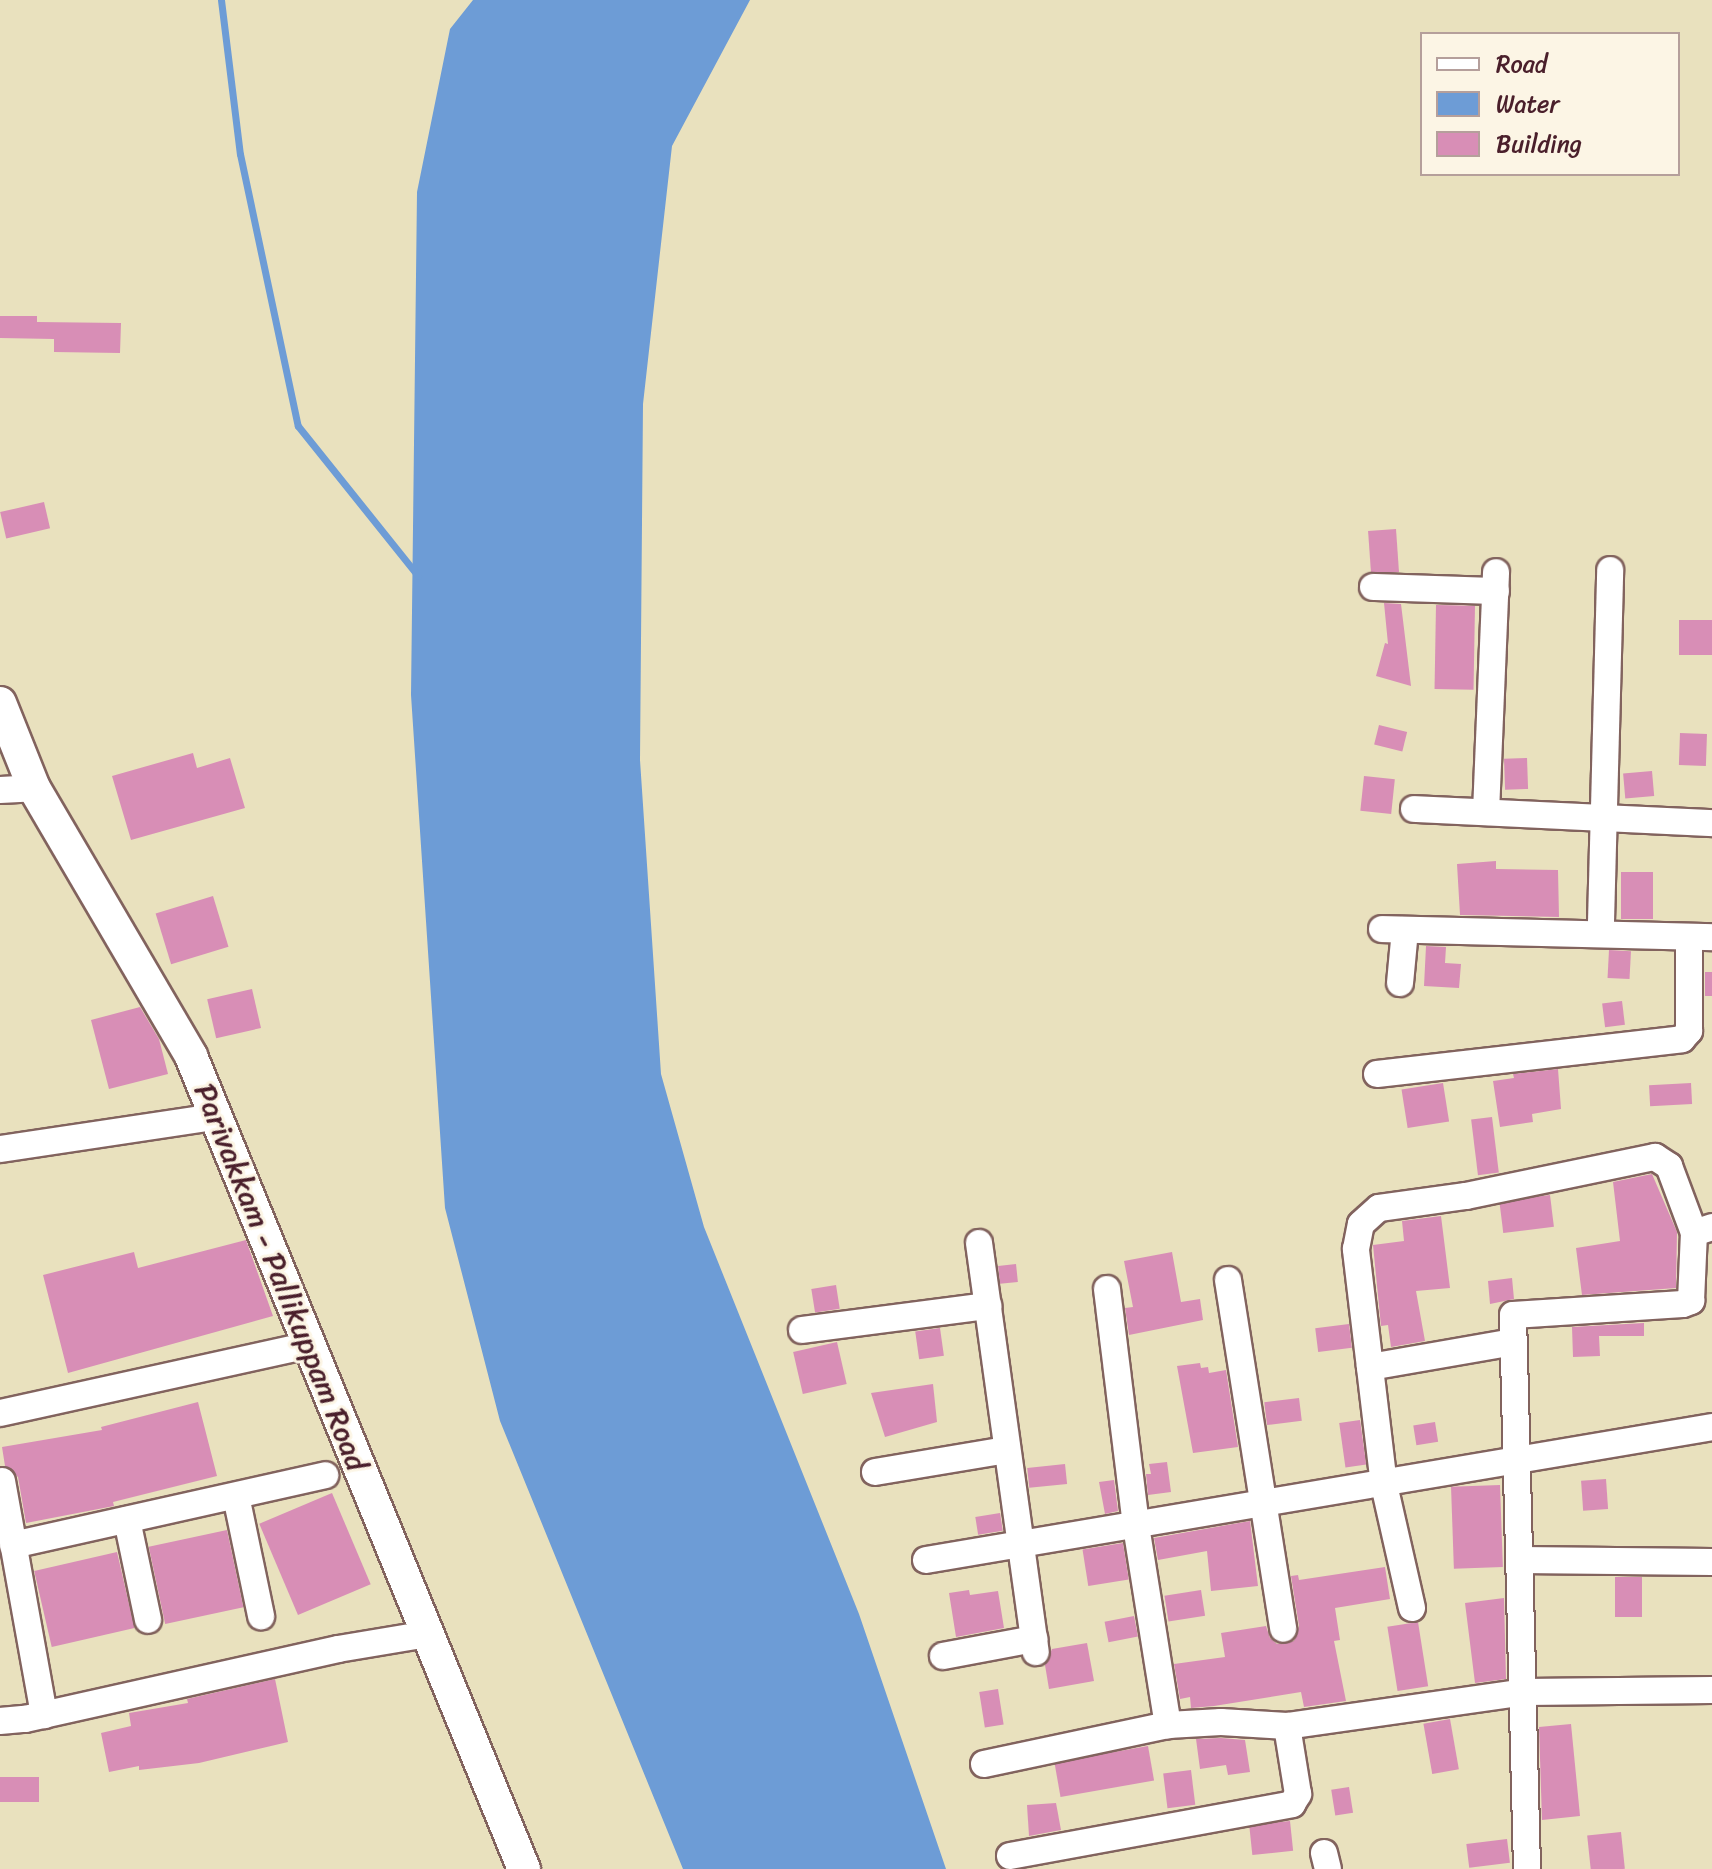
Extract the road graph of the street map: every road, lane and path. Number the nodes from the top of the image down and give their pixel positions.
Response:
1 (1610, 570) dead end
2 (1373, 587) dead end
3 (0, 703) edge
4 (34, 788) junction
5 (0, 790) edge
6 (1414, 809) dead end
7 (1486, 812) junction
8 (1605, 818) junction
9 (1712, 823) edge
10 (1601, 922) dead end
11 (1700, 937) edge
12 (1400, 983) dead end
13 (1377, 1074) dead end
14 (215, 1117) junction
15 (0, 1149) edge
16 (1703, 1230) edge
17 (979, 1243) dead end
18 (1228, 1280) dead end
19 (1107, 1289) dead end
20 (988, 1306) junction
21 (802, 1330) dead end
22 (1513, 1342) junction
23 (310, 1345) junction
24 (1370, 1367) junction
25 (0, 1412) edge
26 (1712, 1427) edge
27 (1007, 1450) junction
28 (1516, 1459) junction
29 (875, 1472) dead end
30 (325, 1475) dead end
31 (2, 1481) dead end
32 (1384, 1485) junction
33 (236, 1496) junction
34 (1261, 1503) junction
35 (127, 1520) junction
36 (1136, 1526) junction
37 (1020, 1544) junction
38 (13, 1545) junction
39 (926, 1560) dead end
40 (1520, 1560) junction
41 (1712, 1562) edge
42 (1412, 1608) dead end
43 (261, 1616) dead end
44 (148, 1620) dead end
45 (1283, 1629) dead end
46 (428, 1634) junction
47 (943, 1656) dead end
48 (1712, 1690) edge
49 (1525, 1692) junction
50 (44, 1715) junction
51 (0, 1721) edge
52 (1168, 1725) junction
53 (1287, 1726) junction
54 (984, 1764) dead end
55 (1010, 1856) dead end
56 (524, 1869) edge
57 (1527, 1869) edge

1 - 8 street
2 - 7 street
3 - 4 street, Parivakkam - Pallikuppam Road
4 - 5 street
4 - 14 street, Parivakkam - Pallikuppam Road
6 - 7 street
7 - 8 street
8 - 9 street
8 - 10 street
11 - 12 street
11 - 13 street
14 - 15 street
14 - 23 street, Parivakkam - Pallikuppam Road
16 - 22 street
16 - 24 street
17 - 20 street
18 - 34 street
19 - 36 street
20 - 21 street
20 - 27 street
22 - 24 street
22 - 28 street
23 - 25 street
23 - 46 street, Parivakkam - Pallikuppam Road
24 - 32 street
26 - 28 street
27 - 29 street
27 - 37 street
28 - 32 street
28 - 40 street
30 - 33 street
31 - 38 street
32 - 34 street
32 - 42 street
33 - 35 street
33 - 43 street
34 - 36 street
34 - 45 street
35 - 38 street
35 - 44 street
36 - 37 street
36 - 52 street
37 - 39 street
37 - 47 street
38 - 50 street
40 - 41 street
40 - 49 street
46 - 50 street
46 - 56 street, Parivakkam - Pallikuppam Road
48 - 49 street
49 - 53 street
49 - 57 street
50 - 51 street
52 - 53 street
52 - 54 street
53 - 55 street

